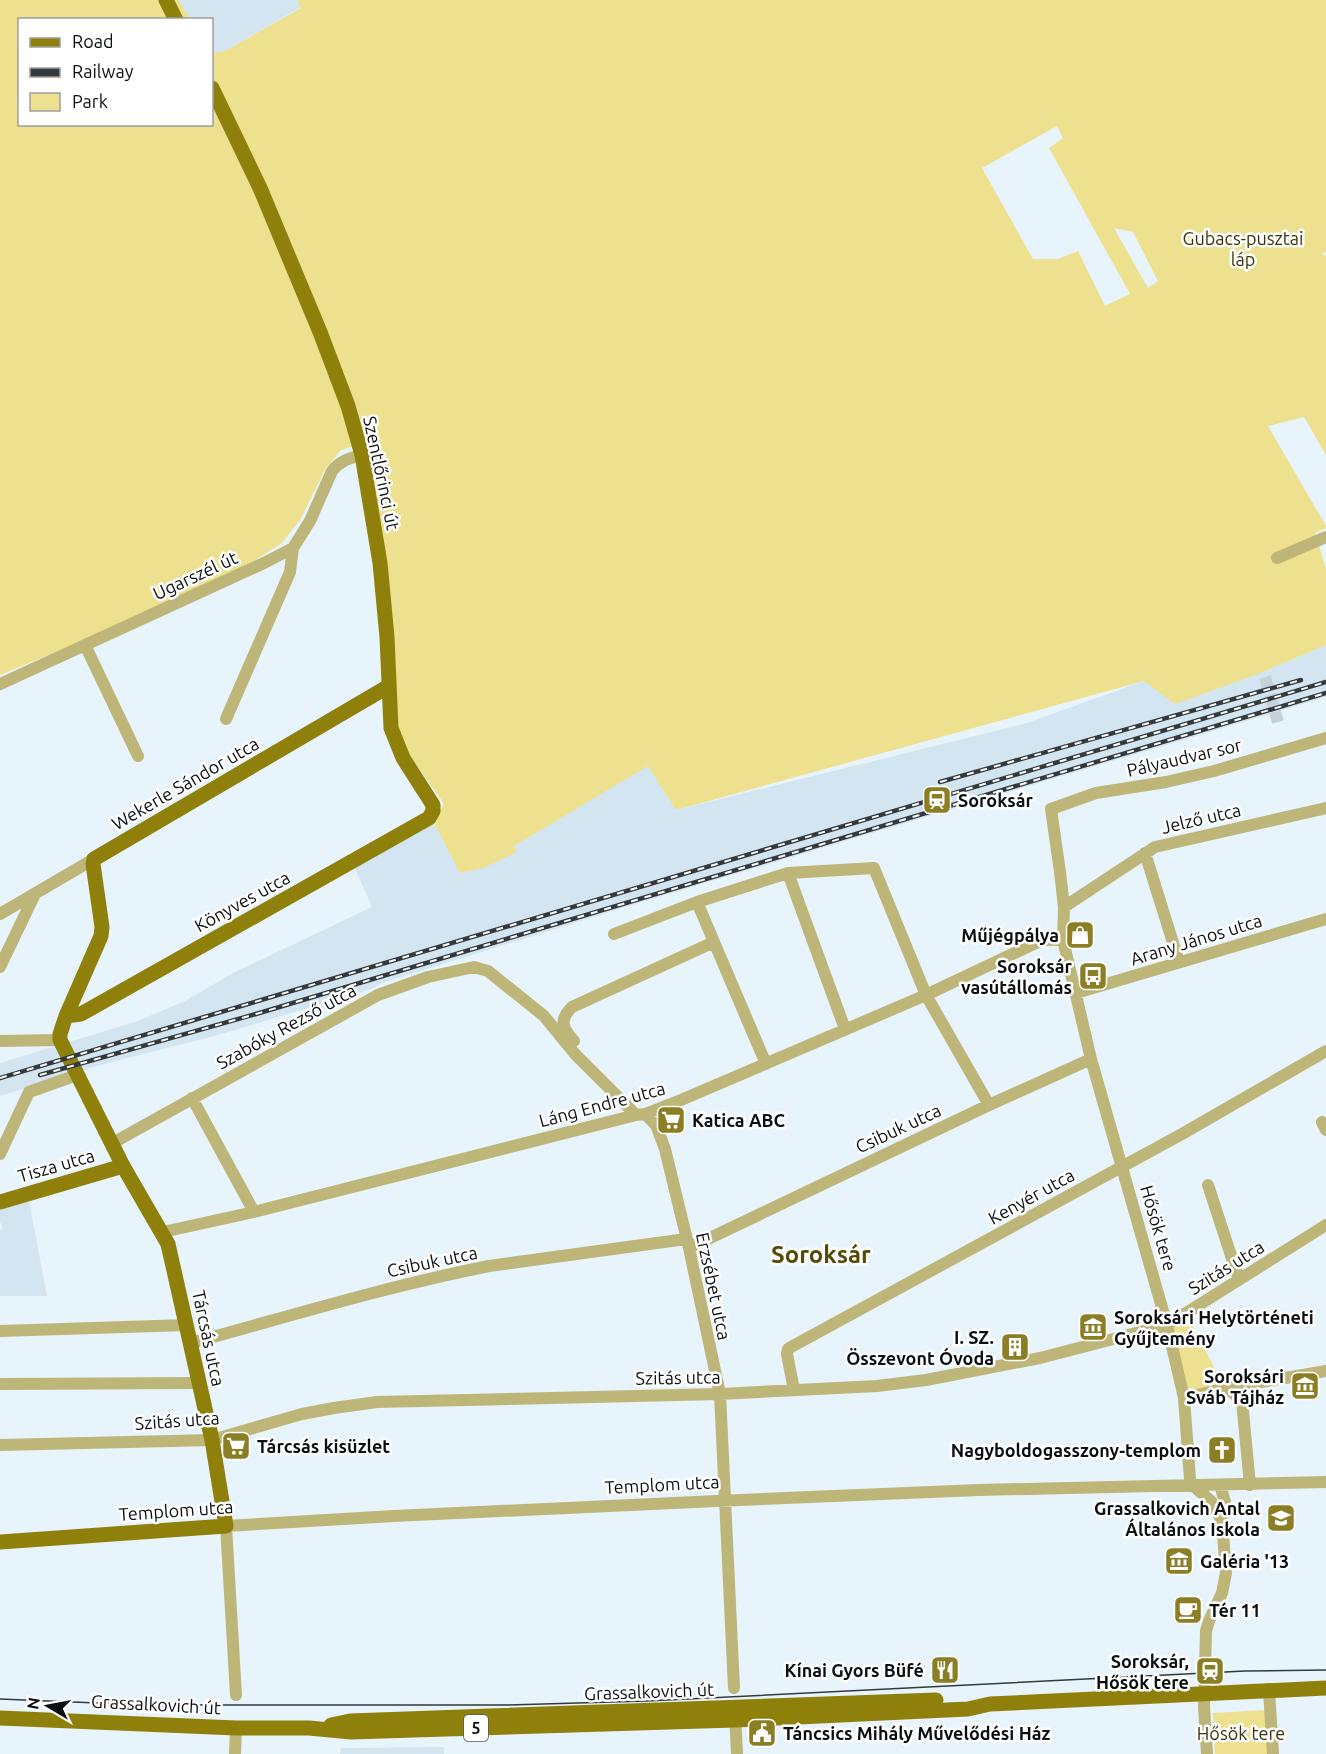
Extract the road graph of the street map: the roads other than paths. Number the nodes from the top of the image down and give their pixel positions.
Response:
1 (165, 0) edge
2 (175, 18) edge
3 (213, 90) edge
4 (362, 455) junction
5 (1326, 537) edge
6 (293, 548) junction
7 (1277, 558) dead end
8 (85, 645) junction
9 (0, 684) edge
10 (389, 686) junction
11 (226, 719) dead end
12 (1326, 738) edge
13 (138, 756) dead end
14 (1326, 808) edge
15 (1051, 809) joint
16 (433, 811) joint
17 (1145, 853) junction
18 (94, 859) junction
19 (788, 873) junction
20 (35, 894) junction
21 (697, 902) junction
22 (1064, 907) junction
23 (0, 914) edge
24 (1326, 919) edge
25 (614, 934) dead end
26 (1063, 940) junction
27 (714, 942) junction
28 (1179, 962) junction
29 (0, 967) edge
30 (488, 971) joint
31 (1076, 993) junction
32 (926, 995) junction
33 (66, 1016) junction
34 (846, 1029) junction
35 (60, 1040) junction
36 (0, 1041) edge
37 (1326, 1051) edge
38 (1091, 1059) junction
39 (766, 1064) junction
40 (78, 1075) junction
41 (603, 1084) junction
42 (192, 1098) junction
43 (989, 1105) junction
44 (640, 1115) junction
45 (111, 1144) junction
46 (0, 1154) edge
47 (123, 1166) junction
48 (1123, 1167) junction
49 (1208, 1185) dead end
50 (0, 1202) edge
51 (254, 1212) junction
52 (1326, 1225) edge
53 (163, 1232) junction
54 (687, 1243) junction
55 (1239, 1280) junction
56 (187, 1324) junction
57 (1167, 1325) junction
58 (0, 1331) edge
59 (191, 1343) junction
60 (1326, 1371) edge
61 (199, 1383) junction
62 (0, 1384) edge
63 (1227, 1388) junction
64 (794, 1390) junction
65 (720, 1394) junction
66 (1184, 1398) junction
67 (212, 1440) junction
68 (0, 1445) edge
69 (1326, 1482) edge
70 (1192, 1485) junction
71 (1220, 1485) junction
72 (1250, 1485) junction
73 (724, 1500) junction
74 (1222, 1521) junction
75 (226, 1526) junction
76 (0, 1542) edge
77 (734, 1688) dead end
78 (1326, 1688) edge
79 (1269, 1691) junction
80 (236, 1695) dead end
81 (1205, 1695) junction
82 (735, 1714) junction
83 (0, 1718) edge
84 (236, 1728) junction
85 (235, 1754) edge
86 (737, 1754) edge
87 (1207, 1754) edge
88 (1273, 1754) edge

1 - 2 main road
3 - 4 main road, Szentlőrinci út
4 - 6 street
4 - 10 main road, Szentlőrinci út
5 - 7 street
6 - 8 street, Ugarszél út
6 - 11 street
8 - 9 street, Ugarszél út
8 - 13 street
10 - 16 main road, Szentlőrinci út
10 - 18 main road, Wekerle Sándor utca
12 - 15 street, Pályaudvar sor
14 - 17 street, Jelző utca
15 - 22 street, Hősök tere
16 - 33 main road, Könyves utca
17 - 22 street, Jelző utca
17 - 28 street
18 - 20 street, Wekerle Sándor utca
18 - 33 main road
19 - 21 street
19 - 32 street
19 - 34 street
20 - 23 street, Wekerle Sándor utca
20 - 29 street
21 - 25 street
21 - 27 street
22 - 26 street, Hősök tere
24 - 28 street, Arany János utca
26 - 31 street, Hősök tere
26 - 32 street, Láng Endre utca
27 - 39 street
27 - 41 street
28 - 31 street, Arany János utca
30 - 41 street, Erzsébet utca
30 - 42 street, Szabóky Rezső utca
31 - 38 street, Hősök tere
32 - 34 street, Láng Endre utca
32 - 43 street
33 - 35 main road
34 - 39 street, Láng Endre utca
35 - 36 street
35 - 40 main road, Tárcsás utca
37 - 48 street, Kenyér utca
38 - 43 street, Csibuk utca
38 - 48 street, Hősök tere
39 - 44 street, Láng Endre utca
40 - 45 main road, Tárcsás utca
40 - 46 street
41 - 44 street, Erzsébet utca
42 - 45 street, Szabóky Rezső utca
42 - 51 street
43 - 54 street, Csibuk utca
44 - 51 street, Láng Endre utca
44 - 54 street, Erzsébet utca
45 - 47 main road, Tárcsás utca
47 - 50 main road, Tisza utca
47 - 53 main road, Tárcsás utca
48 - 57 street, Hősök tere
48 - 64 street, Kenyér utca
49 - 55 street
51 - 53 street, Láng Endre utca
52 - 55 street, Szitás utca
53 - 56 main road, Tárcsás utca
54 - 59 street, Csibuk utca
54 - 65 street, Erzsébet utca
55 - 57 street, Szitás utca
56 - 58 street
56 - 59 main road, Tárcsás utca
57 - 64 street, Szitás utca
57 - 66 street, Hősök tere
59 - 61 main road, Tárcsás utca
60 - 63 street
61 - 62 street
61 - 67 main road, Tárcsás utca
63 - 66 street
63 - 72 street
64 - 65 street, Szitás utca
65 - 67 street, Szitás utca
65 - 73 street, Erzsébet utca
66 - 70 street, Hősök tere
67 - 68 street, Szitás utca
67 - 75 main road, Tárcsás utca
69 - 72 street, Templom utca
70 - 71 street, Templom utca
70 - 73 street, Templom utca
70 - 74 street
71 - 72 street, Templom utca
71 - 74 street
73 - 75 street, Templom utca
73 - 77 street, Erzsébet utca
74 - 81 street
75 - 76 main road, Templom utca
75 - 80 street, Tárcsás utca
78 - 79 main road, Grassalkovich út / 5
79 - 81 main road, Grassalkovich út / 5
79 - 88 street
81 - 82 main road, Grassalkovich út / 5
81 - 87 street
82 - 84 main road, Grassalkovich út / 5
82 - 86 street
83 - 84 main road, Grassalkovich út / 5
84 - 85 street

